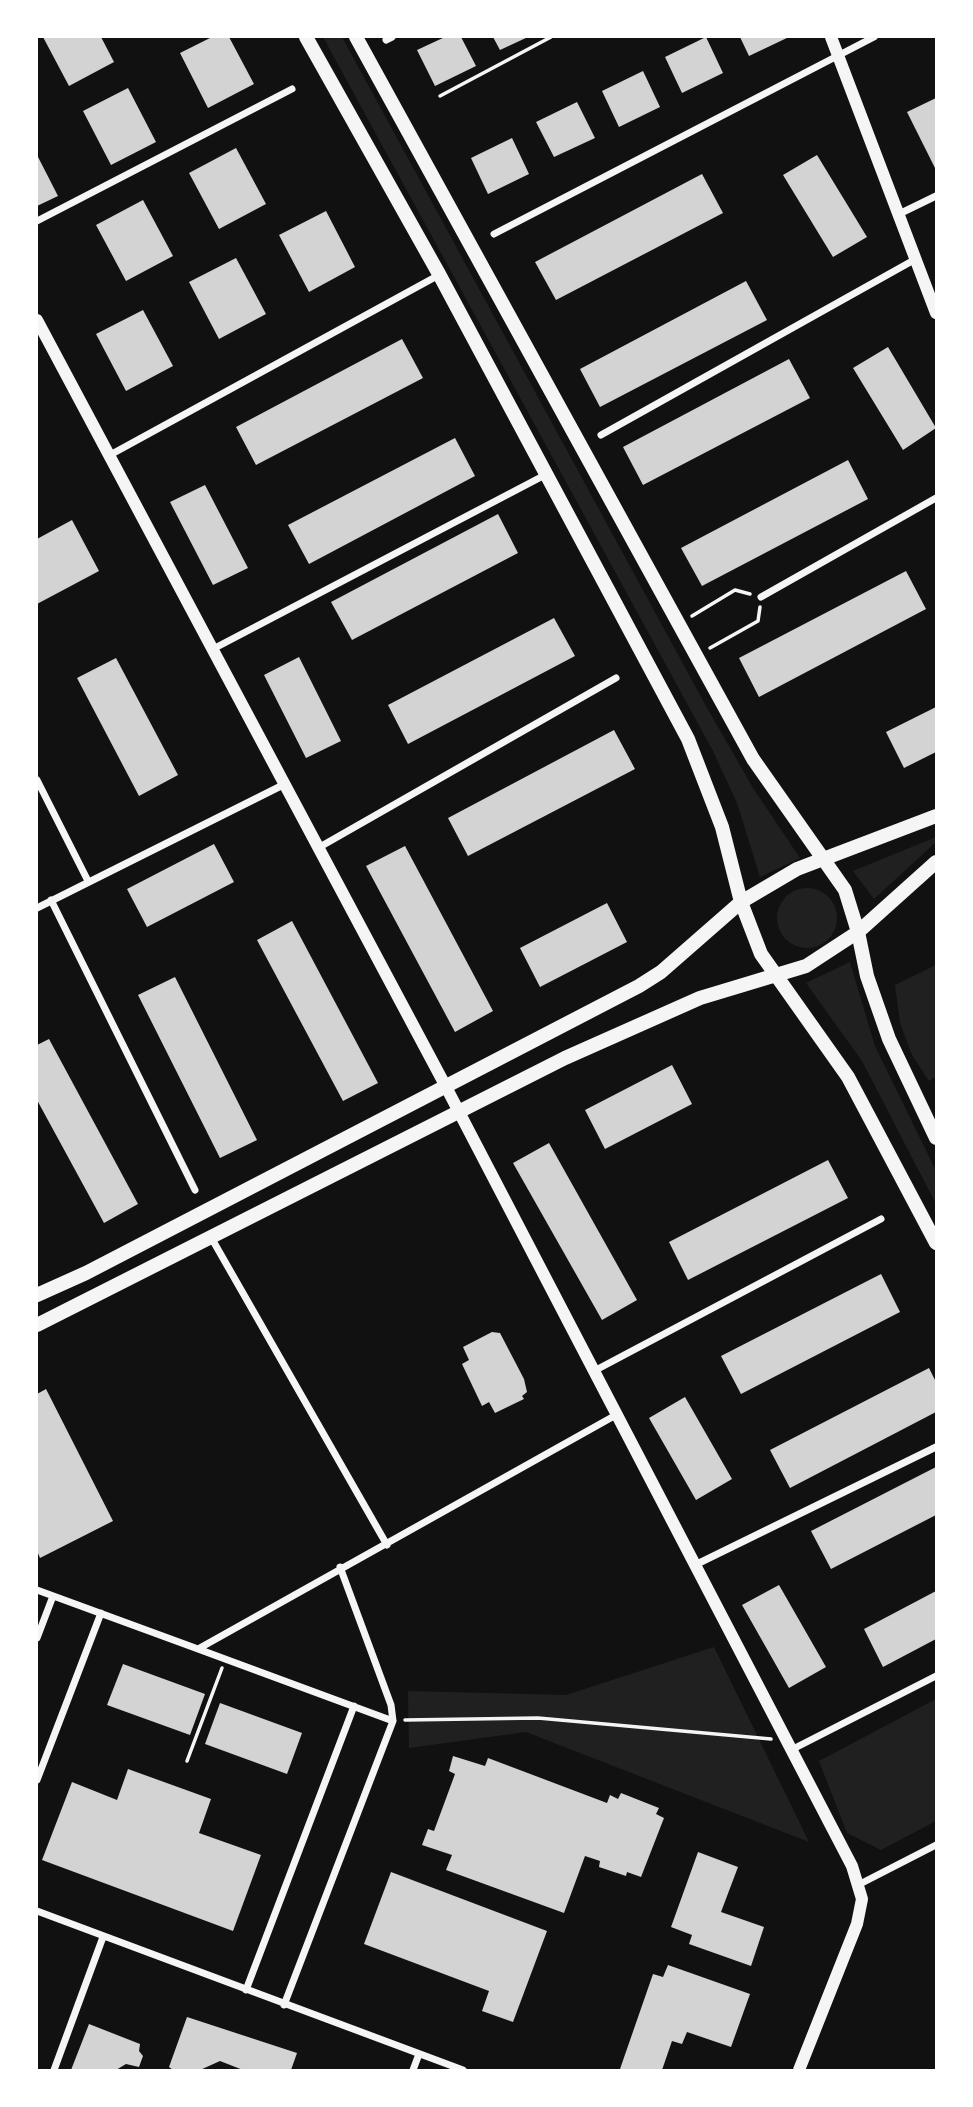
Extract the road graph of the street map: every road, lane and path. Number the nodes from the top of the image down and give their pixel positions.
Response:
1 (306, 37) edge
2 (356, 37) edge
3 (551, 37) edge
4 (831, 37) edge
5 (874, 37) edge
6 (837, 54) junction
7 (292, 89) dead end
8 (440, 96) dead end
9 (936, 196) edge
10 (899, 214) junction
11 (37, 221) edge
12 (494, 234) dead end
13 (914, 260) junction
14 (439, 275) junction
15 (936, 313) edge
16 (37, 320) edge
17 (601, 435) dead end
18 (110, 456) junction
19 (545, 475) junction
20 (936, 498) edge
21 (761, 597) junction
22 (678, 625) junction
23 (213, 649) junction
24 (696, 655) junction
25 (615, 678) dead end
26 (37, 780) edge
27 (285, 784) junction
28 (936, 816) edge
29 (318, 848) junction
30 (822, 858) junction
31 (936, 862) edge
32 (88, 881) junction
33 (51, 901) junction
34 (741, 902) junction
35 (37, 908) edge
36 (858, 932) junction
37 (776, 976) junction
38 (445, 1085) junction
39 (459, 1113) junction
40 (936, 1138) edge
41 (195, 1190) dead end
42 (881, 1219) dead end
43 (212, 1239) junction
44 (936, 1243) edge
45 (37, 1295) edge
46 (37, 1325) edge
47 (593, 1371) junction
48 (615, 1415) junction
49 (936, 1447) edge
50 (387, 1545) junction
51 (694, 1565) junction
52 (340, 1567) junction
53 (37, 1590) edge
54 (53, 1596) junction
55 (101, 1613) junction
56 (37, 1638) edge
57 (198, 1649) junction
58 (225, 1659) junction
59 (936, 1676) edge
60 (354, 1706) junction
61 (393, 1721) junction
62 (789, 1745) junction
63 (187, 1761) dead end
64 (37, 1780) edge
65 (936, 1845) edge
66 (858, 1885) junction
67 (37, 1911) edge
68 (103, 1937) junction
69 (246, 1990) junction
70 (284, 2005) junction
71 (419, 2054) junction
72 (54, 2070) edge
73 (413, 2070) edge
74 (463, 2070) edge
75 (800, 2070) edge

1 - 14 main road
2 - 22 main road
3 - 8 path
4 - 6 street
5 - 6 street
6 - 10 street
6 - 12 street
7 - 11 street
9 - 10 street
10 - 13 street
13 - 15 street
13 - 17 street
14 - 18 street
14 - 19 main road
16 - 18 street
18 - 23 street
19 - 23 street
19 - 34 main road
20 - 21 street
21 - 22 path
21 - 24 path
22 - 24 main road
23 - 27 street
24 - 30 main road
25 - 29 street
26 - 32 street
27 - 29 street
27 - 32 street
28 - 30 main road
29 - 38 street
30 - 34 main road
30 - 36 main road
31 - 36 main road
32 - 33 street
33 - 35 street
33 - 41 street
34 - 37 main road
34 - 38 main road
36 - 37 main road
36 - 40 main road
37 - 39 main road
37 - 44 main road
38 - 39 street
38 - 45 main road
39 - 43 main road
39 - 47 street
42 - 47 street
43 - 46 main road
43 - 50 street
47 - 48 street
48 - 50 street
48 - 51 street
49 - 51 street
50 - 52 street
51 - 62 street
52 - 57 street
52 - 61 street
53 - 54 street
54 - 55 street
54 - 56 street
55 - 57 street
55 - 64 street
57 - 58 street
58 - 60 street
58 - 63 path
59 - 62 street
60 - 61 street
60 - 69 street
61 - 62 path
61 - 70 street
62 - 66 street
65 - 66 street
66 - 75 street
67 - 68 street
68 - 69 street
68 - 72 street
69 - 70 street
70 - 71 street
71 - 73 street
71 - 74 street

